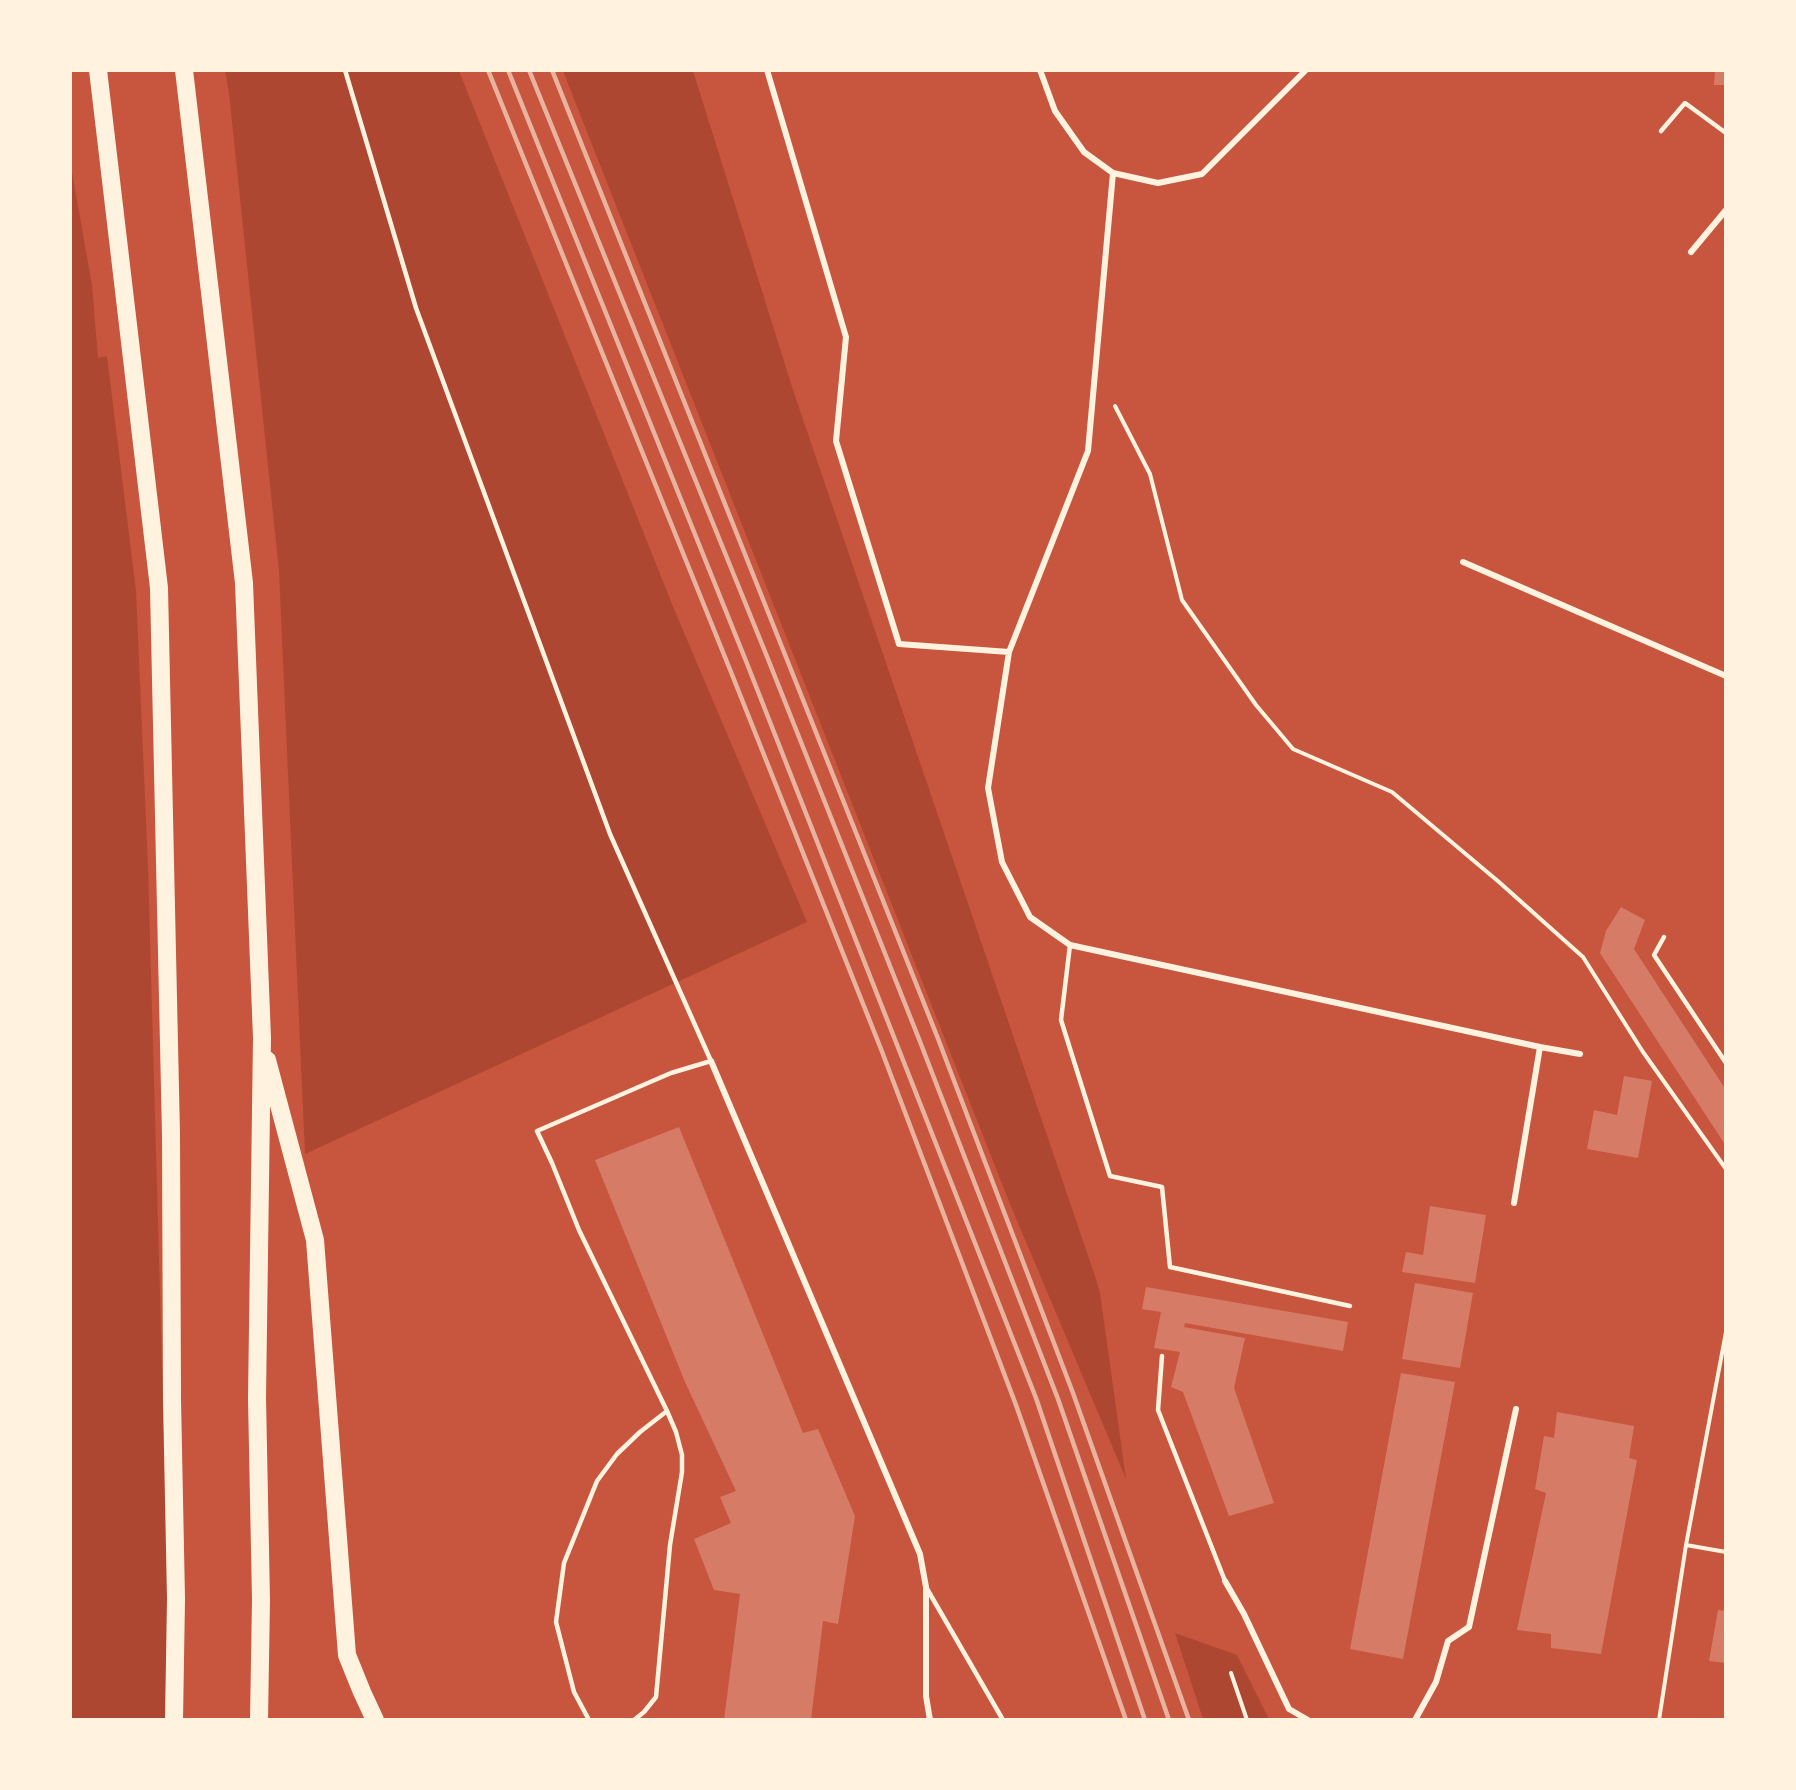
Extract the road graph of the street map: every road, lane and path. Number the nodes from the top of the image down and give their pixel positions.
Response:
1 (98, 70) edge
2 (184, 70) edge
3 (345, 70) edge
4 (767, 70) edge
5 (1040, 70) edge
6 (1306, 70) edge
7 (1661, 131) dead end
8 (1725, 134) edge
9 (1113, 173) junction
10 (1725, 210) edge
11 (1691, 252) dead end
12 (1095, 368) junction
13 (1463, 562) dead end
14 (1009, 652) junction
15 (1725, 676) edge
16 (1664, 937) dead end
17 (1070, 945) junction
18 (262, 1038) junction
19 (1540, 1047) junction
20 (1580, 1054) dead end
21 (711, 1061) junction
22 (1725, 1063) edge
23 (1725, 1169) edge
24 (1514, 1203) dead end
25 (1350, 1306) dead end
26 (1725, 1332) edge
27 (1162, 1356) dead end
28 (1516, 1408) dead end
29 (667, 1411) junction
30 (1686, 1545) junction
31 (1725, 1552) edge
32 (1225, 1581) joint
33 (926, 1587) junction
34 (1231, 1673) dead end
35 (174, 1719) edge
36 (260, 1719) edge
37 (375, 1719) edge
38 (589, 1719) edge
39 (634, 1719) edge
40 (930, 1719) edge
41 (1003, 1719) edge
42 (1247, 1719) edge
43 (1308, 1719) edge
44 (1415, 1719) edge
45 (1659, 1719) edge

1 - 35 highway
2 - 18 highway
3 - 21 lane
4 - 14 street
5 - 9 street
6 - 9 street
7 - 8 lane
9 - 12 street
10 - 11 street
12 - 14 street
12 - 23 path
13 - 15 street
14 - 17 street
16 - 22 lane
17 - 19 street
17 - 25 lane
18 - 36 highway
18 - 37 highway
19 - 20 street
19 - 24 street
21 - 29 lane
21 - 33 street
26 - 30 path
27 - 32 lane
28 - 44 street
29 - 38 lane
29 - 39 lane
30 - 31 path
30 - 45 path
32 - 43 street
33 - 40 street
33 - 41 lane
34 - 42 path

